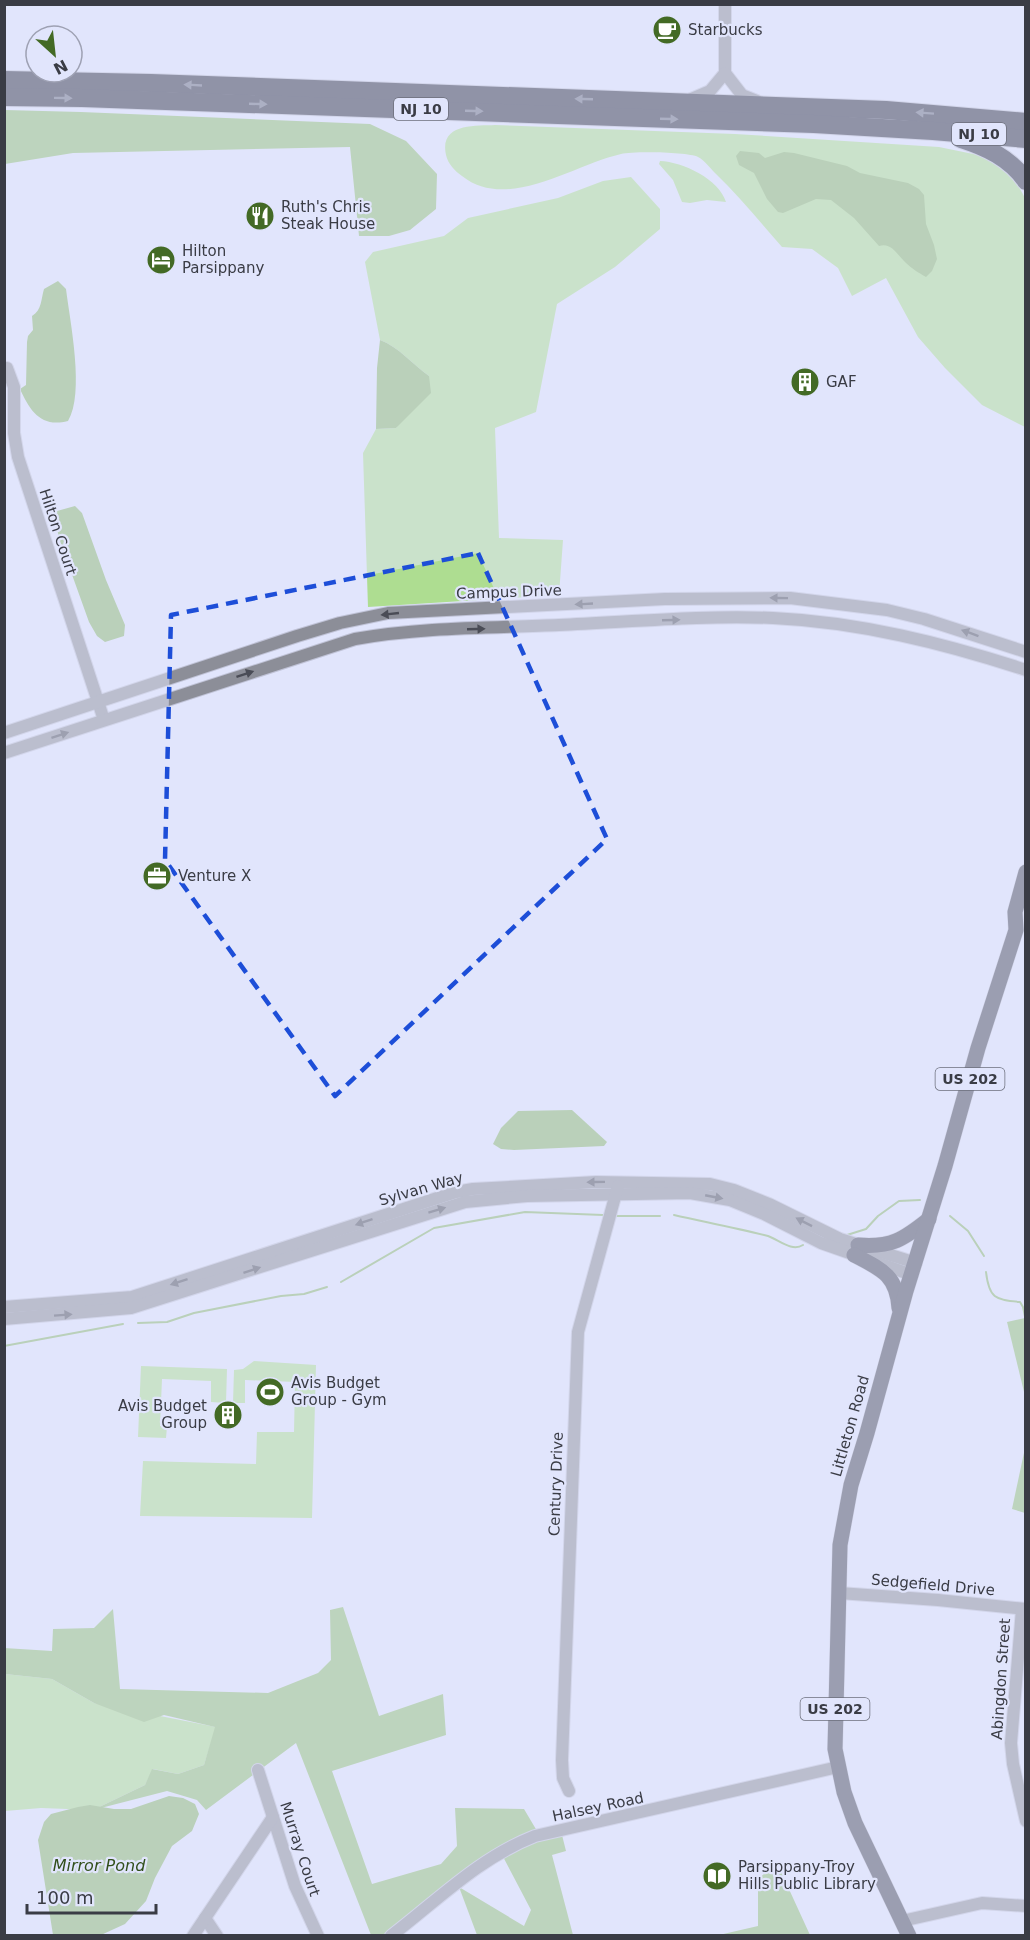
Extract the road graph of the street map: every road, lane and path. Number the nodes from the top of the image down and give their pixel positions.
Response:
1 (725, 4) edge
2 (725, 73) junction
3 (4, 80) edge
4 (4, 97) edge
5 (681, 103) junction
6 (773, 106) junction
7 (1026, 122) edge
8 (933, 131) junction
9 (1026, 139) edge
10 (1026, 181) edge
11 (7, 368) dead end
12 (1026, 652) edge
13 (1026, 669) edge
14 (98, 702) junction
15 (104, 720) junction
16 (4, 733) edge
17 (4, 753) edge
18 (1026, 872) edge
19 (1022, 928) edge
20 (617, 1188) junction
21 (929, 1219) junction
22 (856, 1250) junction
23 (914, 1269) junction
24 (4, 1307) edge
25 (899, 1317) junction
26 (4, 1319) edge
27 (838, 1593) junction
28 (1024, 1609) edge
29 (838, 1767) junction
30 (258, 1770) dead end
31 (569, 1791) dead end
32 (273, 1817) junction
33 (1026, 1821) edge
34 (1026, 1906) edge
35 (205, 1918) junction
36 (905, 1928) edge
37 (193, 1935) edge
38 (217, 1935) edge
39 (318, 1935) edge
40 (391, 1935) edge

1 - 2 street
2 - 5 street
2 - 6 street
5 -> 3 highway, NJ 10
4 -> 8 highway, NJ 10
5 - 6 highway, NJ 10
7 -> 6 highway, NJ 10
8 - 9 highway, NJ 10
8 - 10 highway
11 - 14 street, Hilton Court
12 -> 14 street, Campus Drive
15 -> 13 street
14 - 15 street, Hilton Court
14 - 16 street, Campus Drive
17 -> 15 street
18 - 19 main road, Littleton Road / US 202
19 - 21 main road, Littleton Road / US 202
20 - 22 street, Sylvan Way
20 -> 24 street, Sylvan Way
26 -> 20 street, Sylvan Way
20 - 31 street, Century Drive
21 - 22 main road
21 - 23 main road, Littleton Road / US 202
22 - 23 street, Sylvan Way
22 - 25 main road
23 - 25 main road, Littleton Road / US 202
25 - 27 main road, Littleton Road / US 202
27 - 28 street, Sedgefield Drive
27 - 29 main road, Littleton Road / US 202
28 - 33 street, Abingdon Street
29 - 36 main road, Littleton Road / US 202
29 - 40 street, Halsey Road
30 - 32 street, Murray Court
32 - 35 street
32 - 39 street, Murray Court
34 - 36 street
35 - 37 street
35 - 38 street

